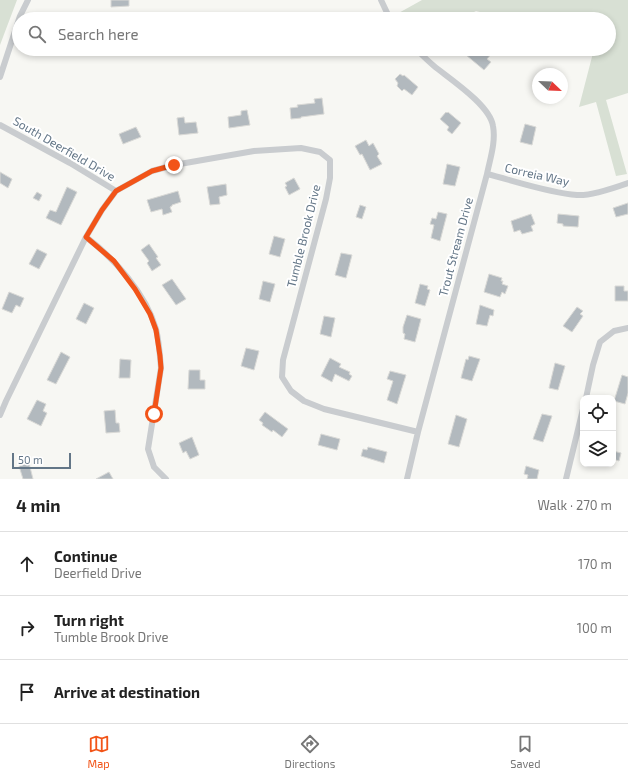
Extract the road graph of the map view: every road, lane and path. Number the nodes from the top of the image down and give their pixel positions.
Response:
1 (28, 0) edge
2 (381, 0) edge
3 (22, 12) edge
4 (387, 12) edge
5 (12, 40) edge
6 (423, 56) edge
7 (0, 77) edge
8 (0, 125) edge
9 (487, 174) junction
10 (628, 184) edge
11 (116, 191) junction
12 (86, 237) junction
13 (628, 328) edge
14 (587, 395) edge
15 (0, 415) edge
16 (580, 421) edge
17 (418, 432) junction
18 (166, 479) edge
19 (407, 479) edge
20 (566, 479) edge

1 - 3 street
2 - 4 street
5 - 7 street
6 - 9 street, Trout Stream Drive
8 - 11 street, South Deerfield Drive
9 - 10 street, Correia Way
9 - 17 street, Trout Stream Drive
11 - 12 street, Tumble Brook Drive
11 - 17 street, Tumble Brook Drive
12 - 15 street, Tumble Brook Drive
12 - 18 street
13 - 14 street
16 - 20 street
17 - 19 street, Trout Stream Drive

